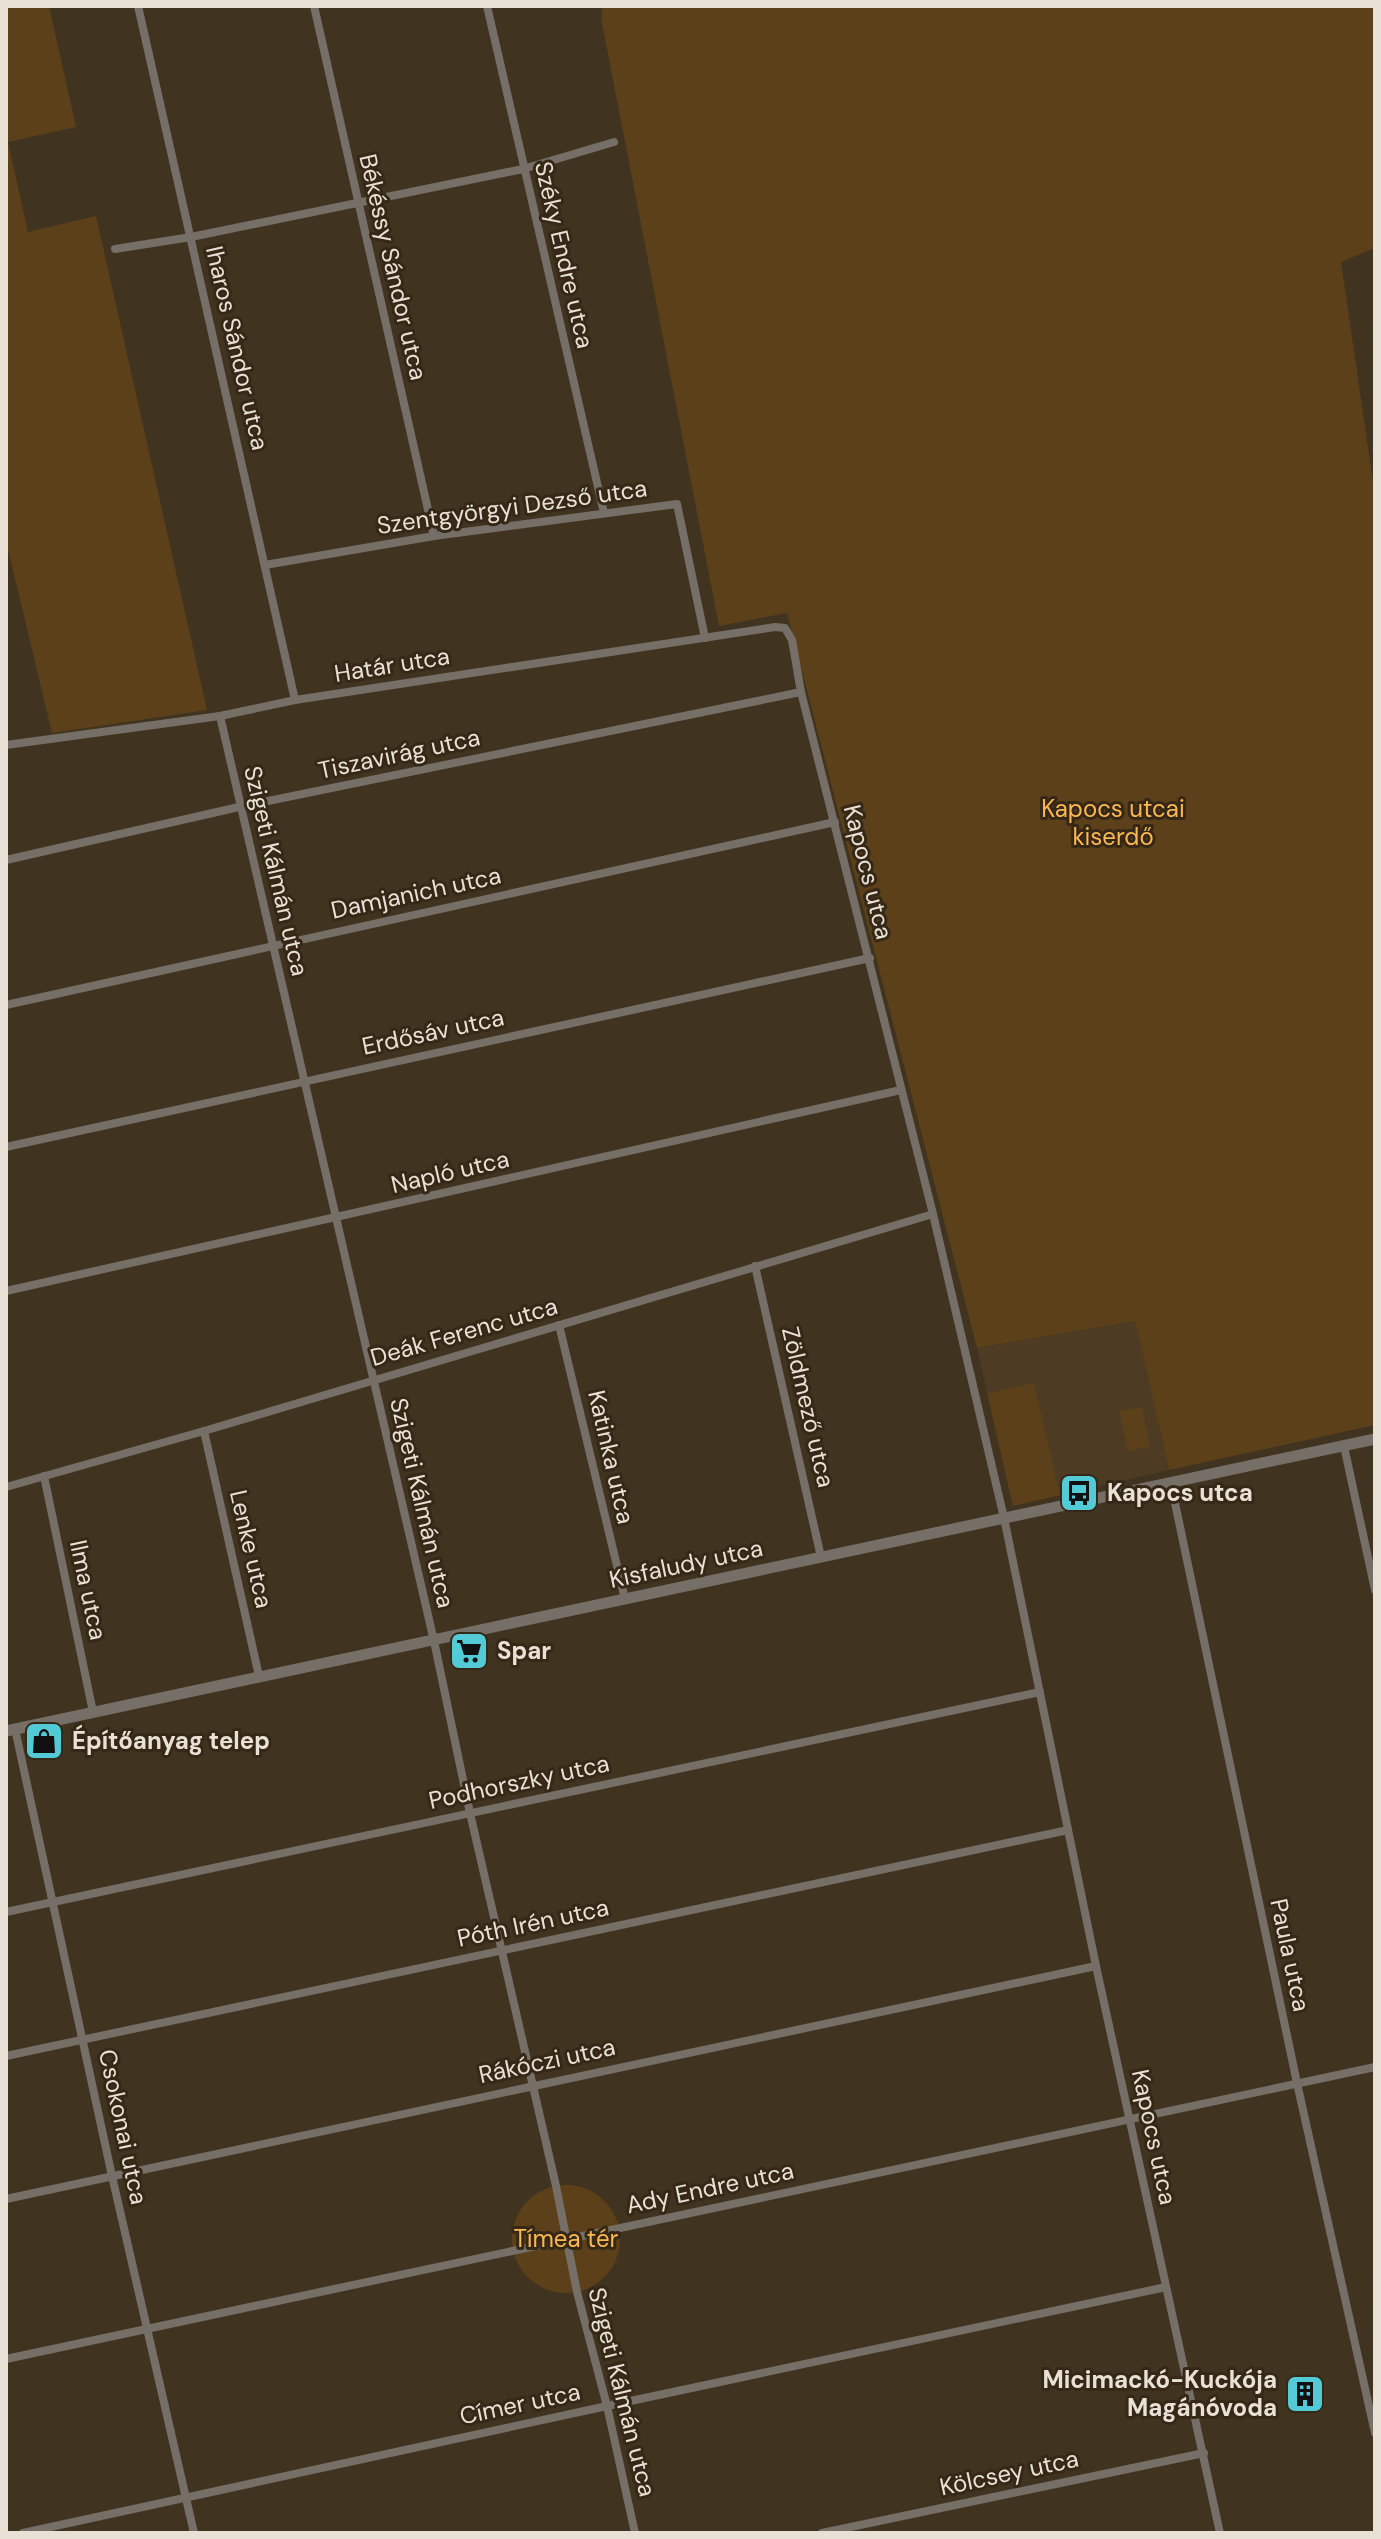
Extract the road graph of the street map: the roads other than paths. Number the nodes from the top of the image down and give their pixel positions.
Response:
1 (138, 6) edge
2 (314, 6) edge
3 (487, 6) edge
4 (614, 142) dead end
5 (523, 169) junction
6 (357, 202) junction
7 (191, 237) junction
8 (115, 249) dead end
9 (604, 513) junction
10 (434, 536) junction
11 (265, 565) junction
12 (785, 628) joint
13 (705, 638) junction
14 (801, 692) junction
15 (295, 700) junction
16 (220, 716) junction
17 (6, 745) edge
18 (239, 807) junction
19 (835, 822) junction
20 (6, 860) edge
21 (273, 945) junction
22 (870, 958) junction
23 (6, 1005) edge
24 (303, 1080) junction
25 (901, 1090) junction
26 (6, 1147) edge
27 (933, 1214) junction
28 (335, 1219) junction
29 (755, 1266) junction
30 (6, 1291) edge
31 (559, 1325) junction
32 (372, 1380) junction
33 (204, 1431) junction
34 (1375, 1439) edge
35 (1344, 1446) junction
36 (44, 1476) junction
37 (1171, 1484) junction
38 (6, 1487) edge
39 (1004, 1518) junction
40 (821, 1557) junction
41 (1375, 1590) edge
42 (625, 1599) junction
43 (434, 1641) junction
44 (259, 1676) junction
45 (1040, 1692) junction
46 (93, 1712) junction
47 (10, 1730) edge
48 (470, 1813) junction
49 (1068, 1830) junction
50 (53, 1902) junction
51 (6, 1912) edge
52 (502, 1950) junction
53 (1096, 1966) junction
54 (84, 2040) junction
55 (6, 2056) edge
56 (1375, 2067) edge
57 (1297, 2083) junction
58 (531, 2085) junction
59 (1130, 2120) junction
60 (112, 2176) junction
61 (6, 2199) edge
62 (565, 2239) junction
63 (1166, 2287) junction
64 (147, 2329) junction
65 (6, 2359) edge
66 (607, 2406) junction
67 (1375, 2433) edge
68 (1204, 2453) junction
69 (186, 2498) junction
70 (23, 2533) edge
71 (194, 2533) edge
72 (635, 2533) edge
73 (822, 2533) edge
74 (1220, 2533) edge

1 - 7 street, Iharos Sándor utca
2 - 6 street, Békéssy Sándor utca
3 - 5 street, Széky Endre utca
4 - 5 street
5 - 6 street
5 - 9 street, Széky Endre utca
6 - 7 street
6 - 10 street, Békéssy Sándor utca
7 - 8 street
7 - 11 street, Iharos Sándor utca
9 - 10 street, Szentgyörgyi Dezső utca
9 - 13 street, Szentgyörgyi Dezső utca
10 - 11 street, Szentgyörgyi Dezső utca
11 - 15 street, Iharos Sándor utca
12 - 13 street, Határ utca
12 - 14 street, Kapocs utca
13 - 15 street, Határ utca
14 - 18 street, Tiszavirág utca
14 - 19 street, Kapocs utca
15 - 16 street, Határ utca
16 - 17 street, Határ utca
16 - 18 street, Szigeti Kálmán utca
18 - 20 street, Tiszavirág utca
18 - 21 street, Szigeti Kálmán utca
19 - 21 street, Damjanich utca
19 - 22 street, Kapocs utca
21 - 23 street, Damjanich utca
21 - 24 street, Szigeti Kálmán utca
22 - 24 street, Erdősáv utca
22 - 25 street, Kapocs utca
24 - 26 street, Erdősáv utca
24 - 28 street, Szigeti Kálmán utca
25 - 27 street, Kapocs utca
25 - 28 street, Napló utca
27 - 29 street, Deák Ferenc utca
27 - 39 street, Kapocs utca
28 - 30 street, Napló utca
28 - 32 street, Szigeti Kálmán utca
29 - 31 street, Deák Ferenc utca
29 - 40 street, Zöldmező utca
31 - 32 street, Deák Ferenc utca
31 - 42 street, Katinka utca
32 - 33 street, Deák Ferenc utca
32 - 43 street, Szigeti Kálmán utca
33 - 36 street, Deák Ferenc utca
33 - 44 street, Lenke utca
34 - 35 street, Kisfaludy utca
35 - 37 street, Kisfaludy utca
35 - 41 street
36 - 38 street, Deák Ferenc utca
36 - 46 street, Ilma utca
37 - 39 street, Kisfaludy utca
37 - 57 street, Paula utca
39 - 40 street, Kisfaludy utca
39 - 45 street, Kapocs utca
40 - 42 street, Kisfaludy utca
42 - 43 street, Kisfaludy utca
43 - 44 street, Kisfaludy utca
43 - 48 street, Szigeti Kálmán utca
44 - 46 street, Kisfaludy utca
45 - 48 street, Podhorszky utca
45 - 49 street, Kapocs utca
46 - 47 street, Kisfaludy utca
47 - 50 street, Csokonai utca
48 - 50 street, Podhorszky utca
48 - 52 street, Szigeti Kálmán utca
49 - 52 street, Póth Irén utca
49 - 53 street, Kapocs utca
50 - 51 street, Podhorszky utca
50 - 54 street, Csokonai utca
52 - 54 street, Póth Irén utca
52 - 58 street, Szigeti Kálmán utca
53 - 58 street, Rákóczi utca
53 - 59 street, Kapocs utca
54 - 55 street, Póth Irén utca
54 - 60 street, Csokonai utca
56 - 57 street, Ady Endre utca
57 - 59 street, Ady Endre utca
57 - 67 street, Paula utca
58 - 60 street, Rákóczi utca
58 - 62 street, Szigeti Kálmán utca
59 - 62 street, Ady Endre utca
59 - 63 street, Kapocs utca
60 - 61 street, Rákóczi utca
60 - 64 street, Csokonai utca
62 - 64 street, Ady Endre utca
62 - 66 street, Szigeti Kálmán utca
63 - 66 street, Címer utca
63 - 68 street, Kapocs utca
64 - 65 street, Ady Endre utca
64 - 69 street, Csokonai utca
66 - 69 street, Címer utca
66 - 72 street, Szigeti Kálmán utca
68 - 73 street, Kölcsey utca
68 - 74 street, Kapocs utca
69 - 70 street, Címer utca
69 - 71 street, Csokonai utca

